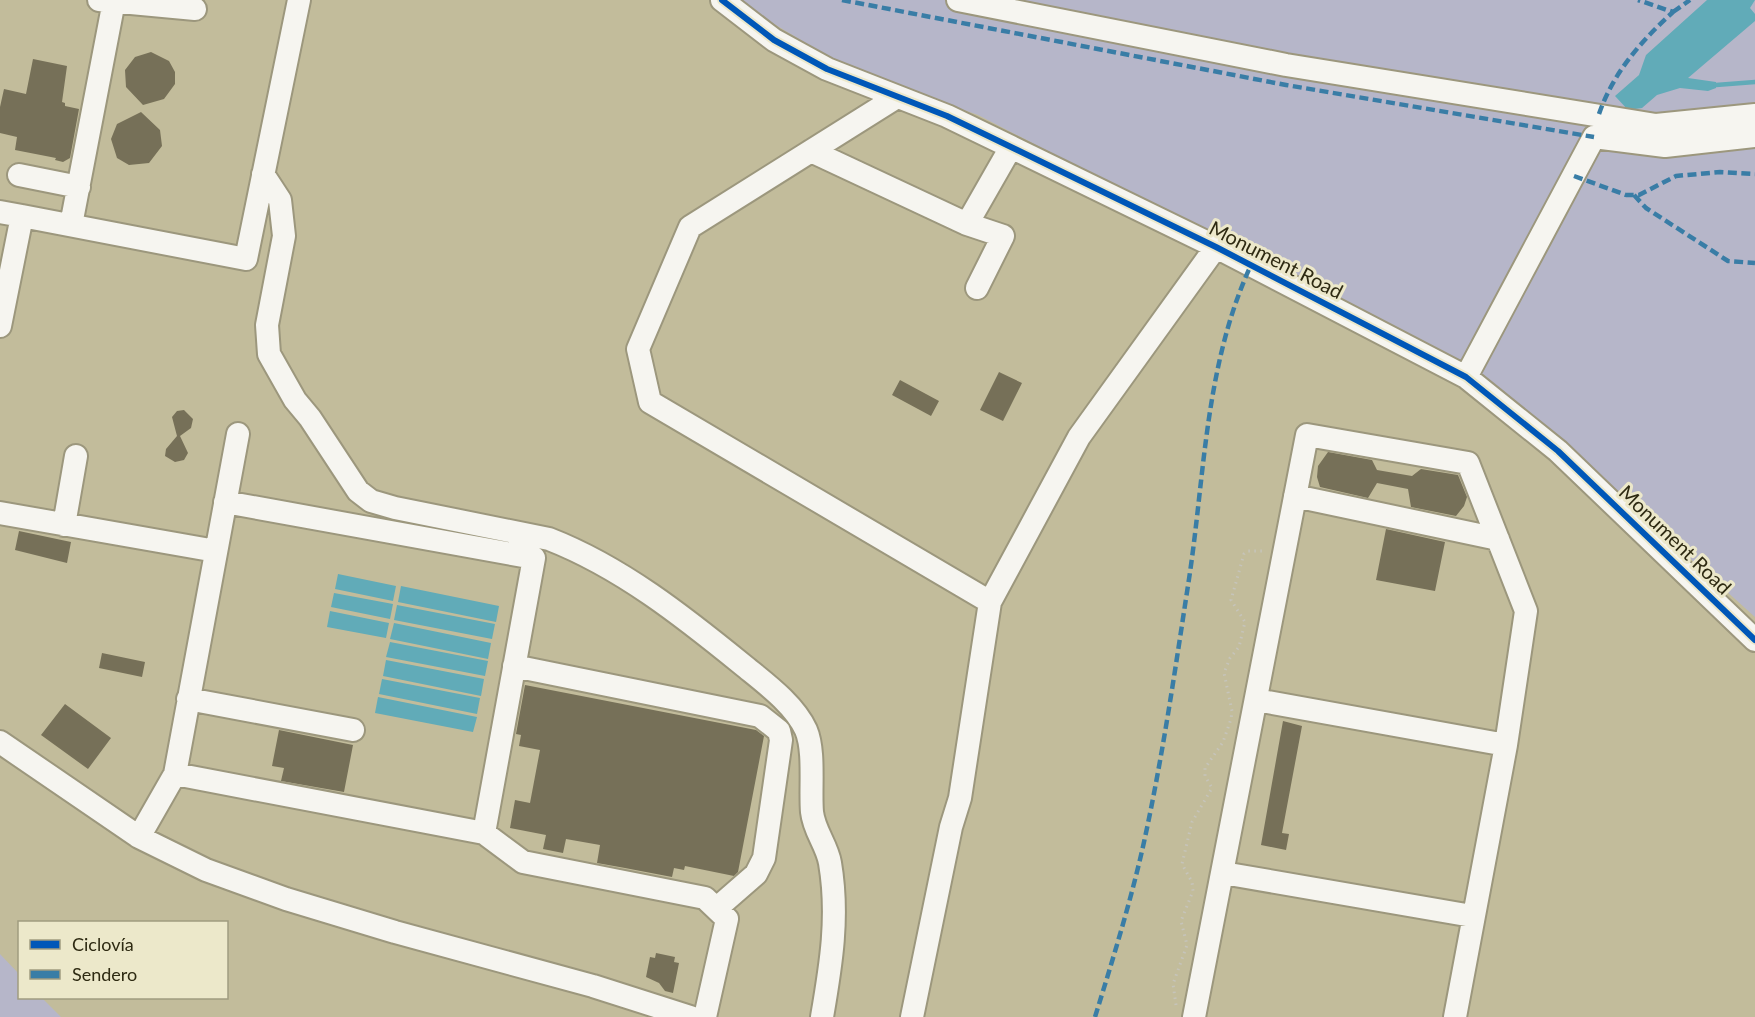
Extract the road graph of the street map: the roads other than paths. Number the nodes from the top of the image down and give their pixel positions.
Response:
1 (299, 0) edge
2 (722, 0) edge
3 (958, 0) edge
4 (106, 1) edge
5 (195, 9) dead end
6 (897, 97) junction
7 (1599, 114) junction
8 (1755, 115) edge
9 (1755, 136) edge
10 (1594, 137) junction
11 (1011, 147) junction
12 (811, 151) junction
13 (263, 174) junction
14 (19, 175) dead end
15 (79, 187) junction
16 (11, 214) edge
17 (968, 224) junction
18 (71, 225) junction
19 (1215, 247) junction
20 (977, 288) dead end
21 (0, 326) edge
22 (1466, 376) junction
23 (238, 434) dead end
24 (76, 456) dead end
25 (1295, 496) junction
26 (225, 502) junction
27 (0, 513) edge
28 (64, 525) junction
29 (1498, 539) junction
30 (216, 551) junction
31 (990, 602) junction
32 (1755, 640) edge
33 (514, 666) junction
34 (189, 699) junction
35 (1256, 700) junction
36 (353, 730) dead end
37 (0, 742) edge
38 (1506, 745) junction
39 (175, 774) junction
40 (484, 832) junction
41 (139, 837) junction
42 (1223, 873) junction
43 (717, 908) junction
44 (1472, 916) junction
45 (1185, 1015) edge
46 (690, 1017) edge
47 (705, 1017) edge
48 (822, 1017) edge
49 (912, 1017) edge
50 (1455, 1017) edge

1 - 13 street
2 - 6 street, Monument Road
3 - 7 street
4 - 5 street
4 - 15 street
6 - 11 street, Monument Road
6 - 12 street
7 - 8 street
7 - 10 street
9 - 10 street
10 - 22 street
11 - 17 street
11 - 19 street, Monument Road
12 - 17 street
12 - 31 street
13 - 18 street
13 - 48 street
14 - 15 street
15 - 18 street
16 - 18 street
16 - 21 street
17 - 20 street
19 - 22 street, Monument Road
19 - 31 street
22 - 32 street, Monument Road
23 - 26 street
24 - 28 street
25 - 29 street
25 - 29 street
25 - 35 street
26 - 30 street
26 - 33 street
27 - 28 street
28 - 30 street
29 - 38 street
30 - 34 street
31 - 49 street
33 - 40 street
33 - 43 street
34 - 36 street
34 - 39 street
35 - 38 street
35 - 42 street
37 - 41 street
38 - 44 street
39 - 40 street
39 - 41 street
40 - 43 street
41 - 46 street
42 - 44 street
42 - 45 street
43 - 47 street
44 - 50 street

